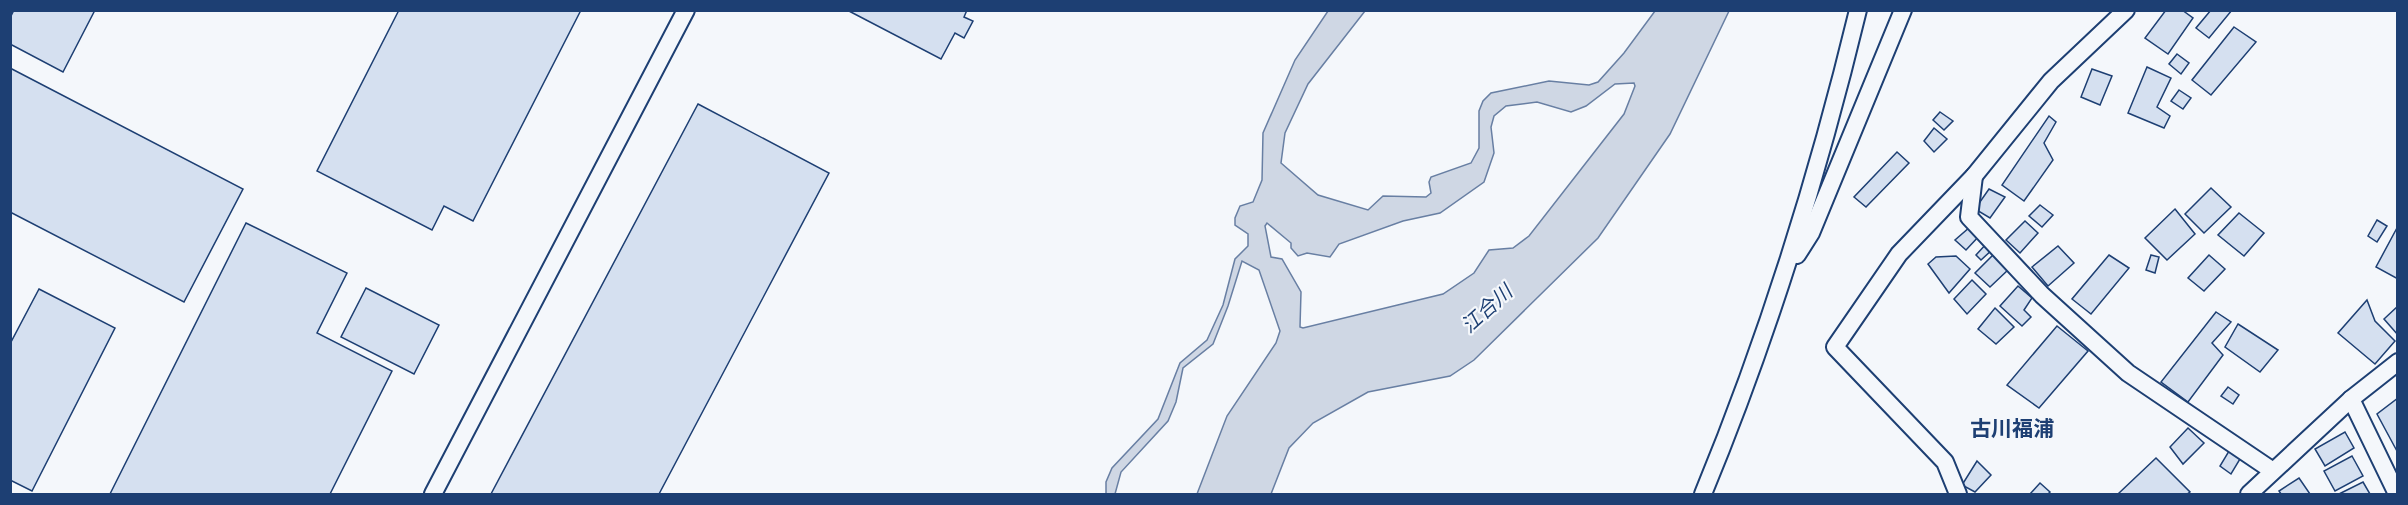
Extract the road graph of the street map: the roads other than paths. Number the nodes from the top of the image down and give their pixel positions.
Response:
1 (686, 10) edge
2 (1858, 10) edge
3 (1904, 10) edge
4 (2126, 10) edge
5 (1974, 176) junction
6 (1785, 273) junction
7 (2397, 362) edge
8 (2351, 399) junction
9 (2273, 471) junction
10 (433, 495) edge
11 (1703, 495) edge
12 (1958, 495) edge
13 (2249, 495) edge
14 (2397, 495) edge

1 - 10 street
2 - 6 street
3 - 6 street
4 - 5 street
5 - 9 street
5 - 12 street
6 - 11 street
7 - 8 street
8 - 9 street
8 - 14 street
9 - 13 street

